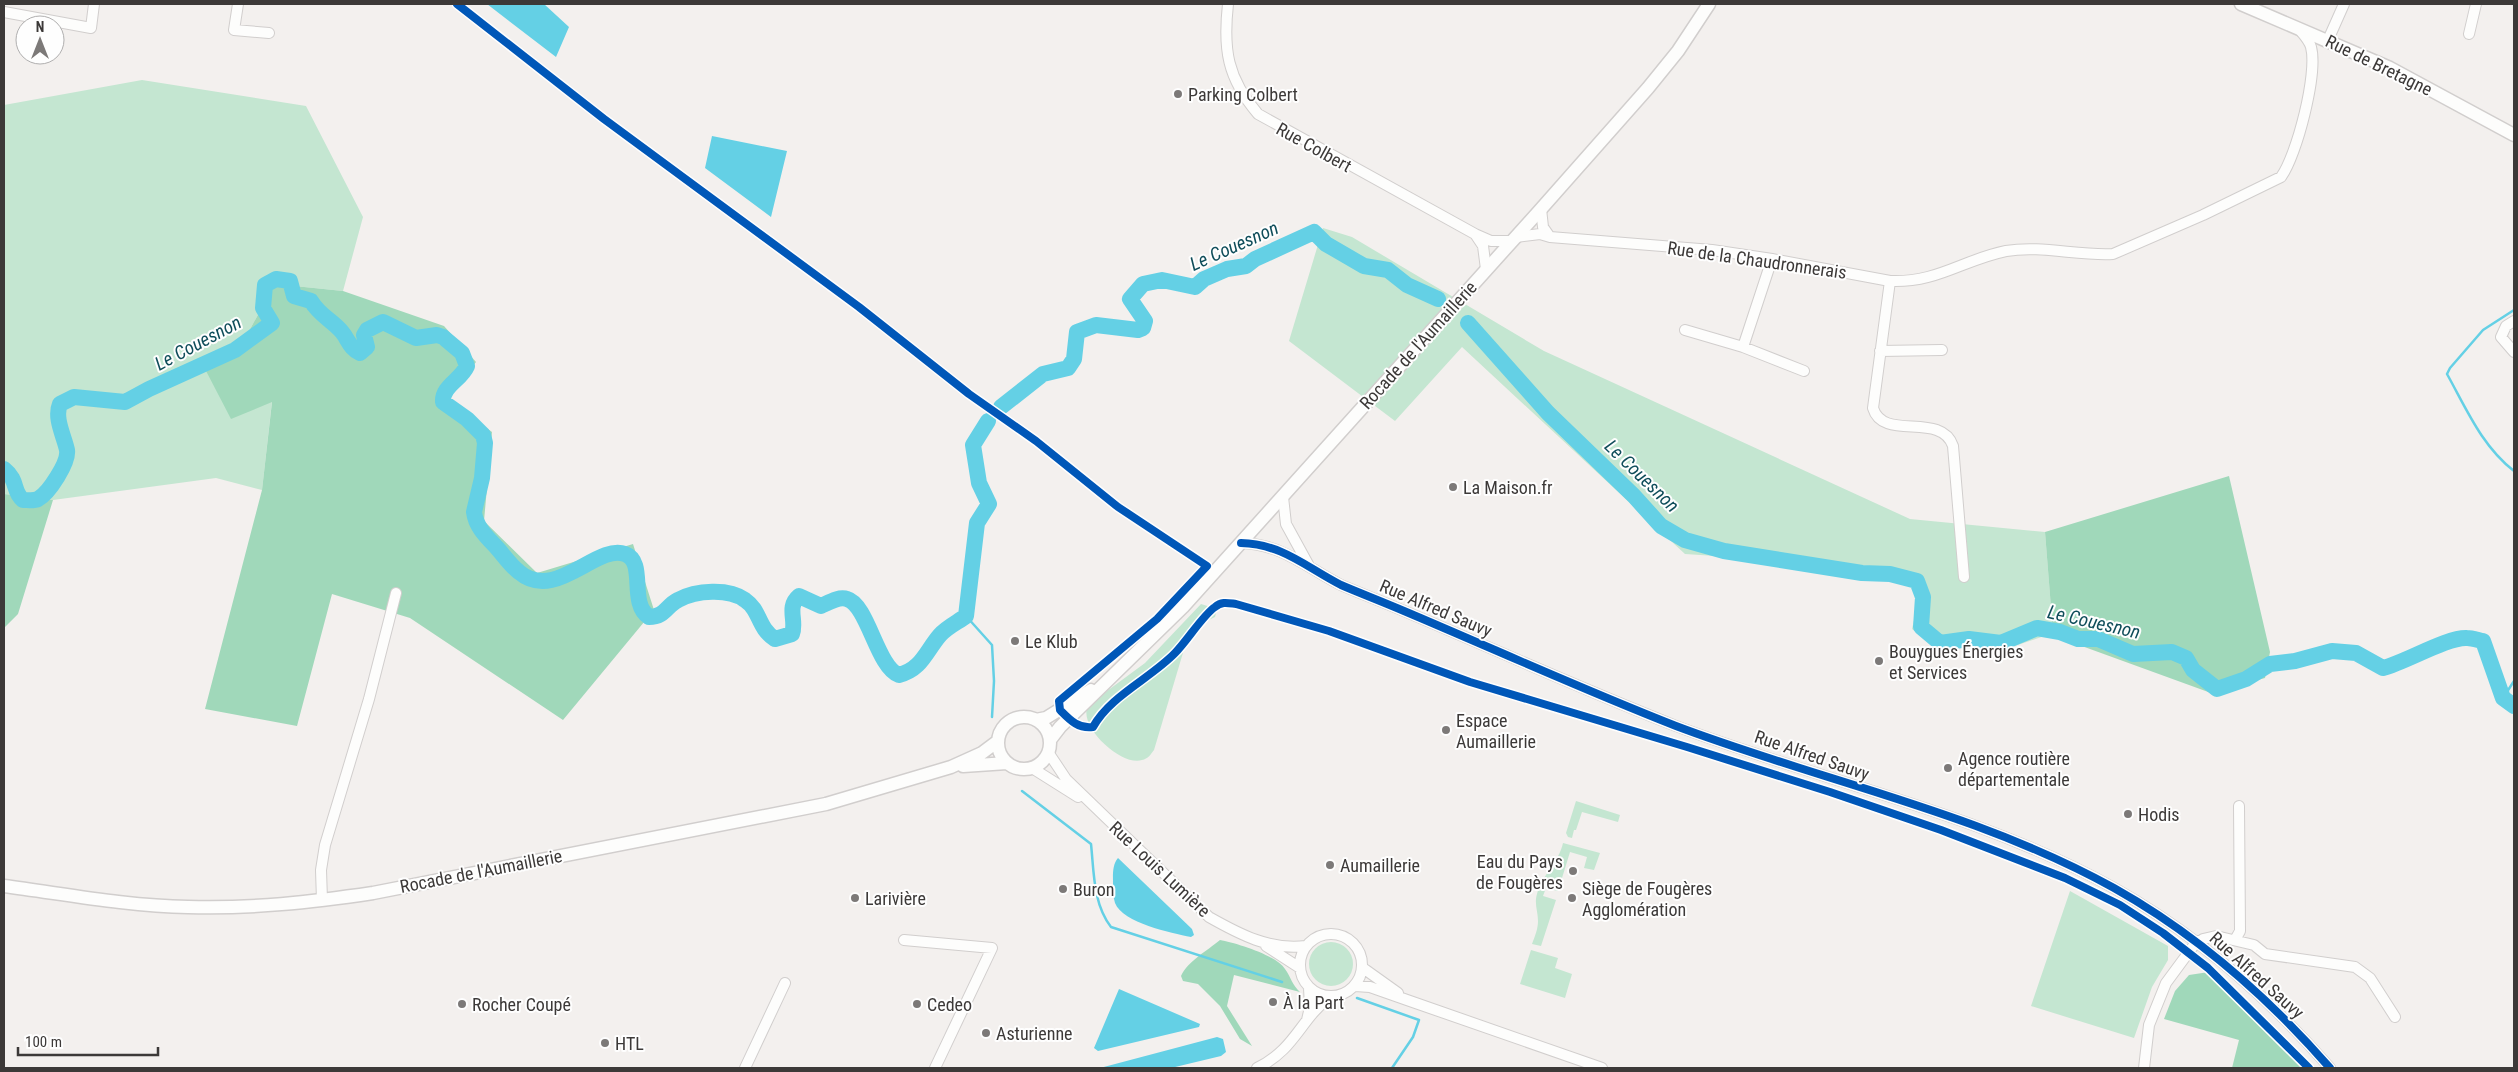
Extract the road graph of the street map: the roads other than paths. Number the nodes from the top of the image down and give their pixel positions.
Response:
1 (94, 4) edge
2 (238, 4) edge
3 (1228, 4) edge
4 (1709, 4) edge
5 (2241, 4) edge
6 (2344, 4) edge
7 (2476, 4) edge
8 (4, 12) edge
9 (2298, 27) junction
10 (269, 33) dead end
11 (2469, 34) dead end
12 (2328, 40) junction
13 (2514, 135) edge
14 (1541, 209) junction
15 (1475, 234) junction
16 (1550, 237) junction
17 (1514, 239) junction
18 (1772, 258) junction
19 (1486, 269) junction
20 (1890, 281) junction
21 (2514, 322) edge
22 (1685, 330) dead end
23 (1743, 347) junction
24 (1942, 350) dead end
25 (1880, 352) junction
26 (2514, 352) edge
27 (1804, 370) dead end
28 (1283, 497) junction
29 (1241, 543) junction
30 (1310, 566) junction
31 (1964, 577) dead end
32 (396, 593) dead end
33 (1114, 675) junction
34 (1036, 720) junction
35 (998, 741) junction
36 (1049, 746) junction
37 (1007, 763) junction
38 (951, 767) junction
39 (1032, 768) junction
40 (1091, 805) junction
41 (2239, 806) dead end
42 (4, 886) edge
43 (322, 900) junction
44 (904, 940) dead end
45 (2235, 940) junction
46 (1259, 942) junction
47 (2198, 942) junction
48 (1306, 946) junction
49 (1300, 968) junction
50 (1363, 968) junction
51 (784, 983) dead end
52 (1355, 986) junction
53 (1310, 988) junction
54 (1330, 997) junction
55 (1407, 1000) junction
56 (2395, 1017) dead end
57 (1307, 1021) junction
58 (1572, 1059) junction
59 (745, 1068) edge
60 (935, 1068) edge
61 (1257, 1068) edge
62 (1584, 1068) edge
63 (1602, 1068) edge
64 (2144, 1068) edge
65 (2330, 1068) edge

1 - 8 street
2 - 10 street
3 - 15 street, Rue Colbert
4 - 14 main road, Rocade de l'Aumaillerie
5 - 9 main road, Rue de Bretagne
6 - 12 street
7 - 11 street
9 - 12 main road, Rue de Bretagne
9 - 20 street, Rue de la Chaudronnerais
12 - 13 main road, Rue de Bretagne
14 - 16 street
14 - 17 main road, Rocade de l'Aumaillerie
15 - 17 street, Rue Colbert
15 - 19 street
16 - 17 street, Rue de la Chaudronnerais
16 - 18 street, Rue de la Chaudronnerais
17 - 19 main road, Rocade de l'Aumaillerie
18 - 20 street, Rue de la Chaudronnerais
18 - 23 street
19 - 28 main road, Rocade de l'Aumaillerie
20 - 25 street
21 - 26 street
22 - 23 street
23 - 27 street
24 - 25 street
25 - 31 street
28 - 29 main road, Rocade de l'Aumaillerie
28 - 30 street
29 - 30 street, Rue Alfred Sauvy
29 - 33 main road, Rocade de l'Aumaillerie
30 - 47 street, Rue Alfred Sauvy
32 - 43 street
33 - 34 main road, Rocade de l'Aumaillerie
33 - 36 main road, Rocade de l'Aumaillerie
34 - 35 main road
34 - 36 main road
35 - 37 main road
35 - 38 main road, Rocade de l'Aumaillerie
36 - 39 main road
36 - 40 street, Rue Louis Lumière
37 - 38 main road, Rocade de l'Aumaillerie
37 - 39 main road
38 - 43 main road, Rocade de l'Aumaillerie
39 - 40 street, Rue Louis Lumière
40 - 46 street, Rue Louis Lumière
41 - 45 street
42 - 43 main road, Rocade de l'Aumaillerie
44 - 60 street
45 - 47 street
45 - 56 street
46 - 48 street, Rue Louis Lumière
46 - 49 street, Rue Louis Lumière
47 - 64 street
47 - 65 street, Rue Alfred Sauvy
48 - 49 street
48 - 50 street
49 - 53 street
50 - 52 street
50 - 55 street
51 - 59 street
52 - 54 street
52 - 55 street
53 - 54 street
53 - 57 street
54 - 57 street
55 - 58 street
57 - 61 street
58 - 62 street
58 - 63 street

